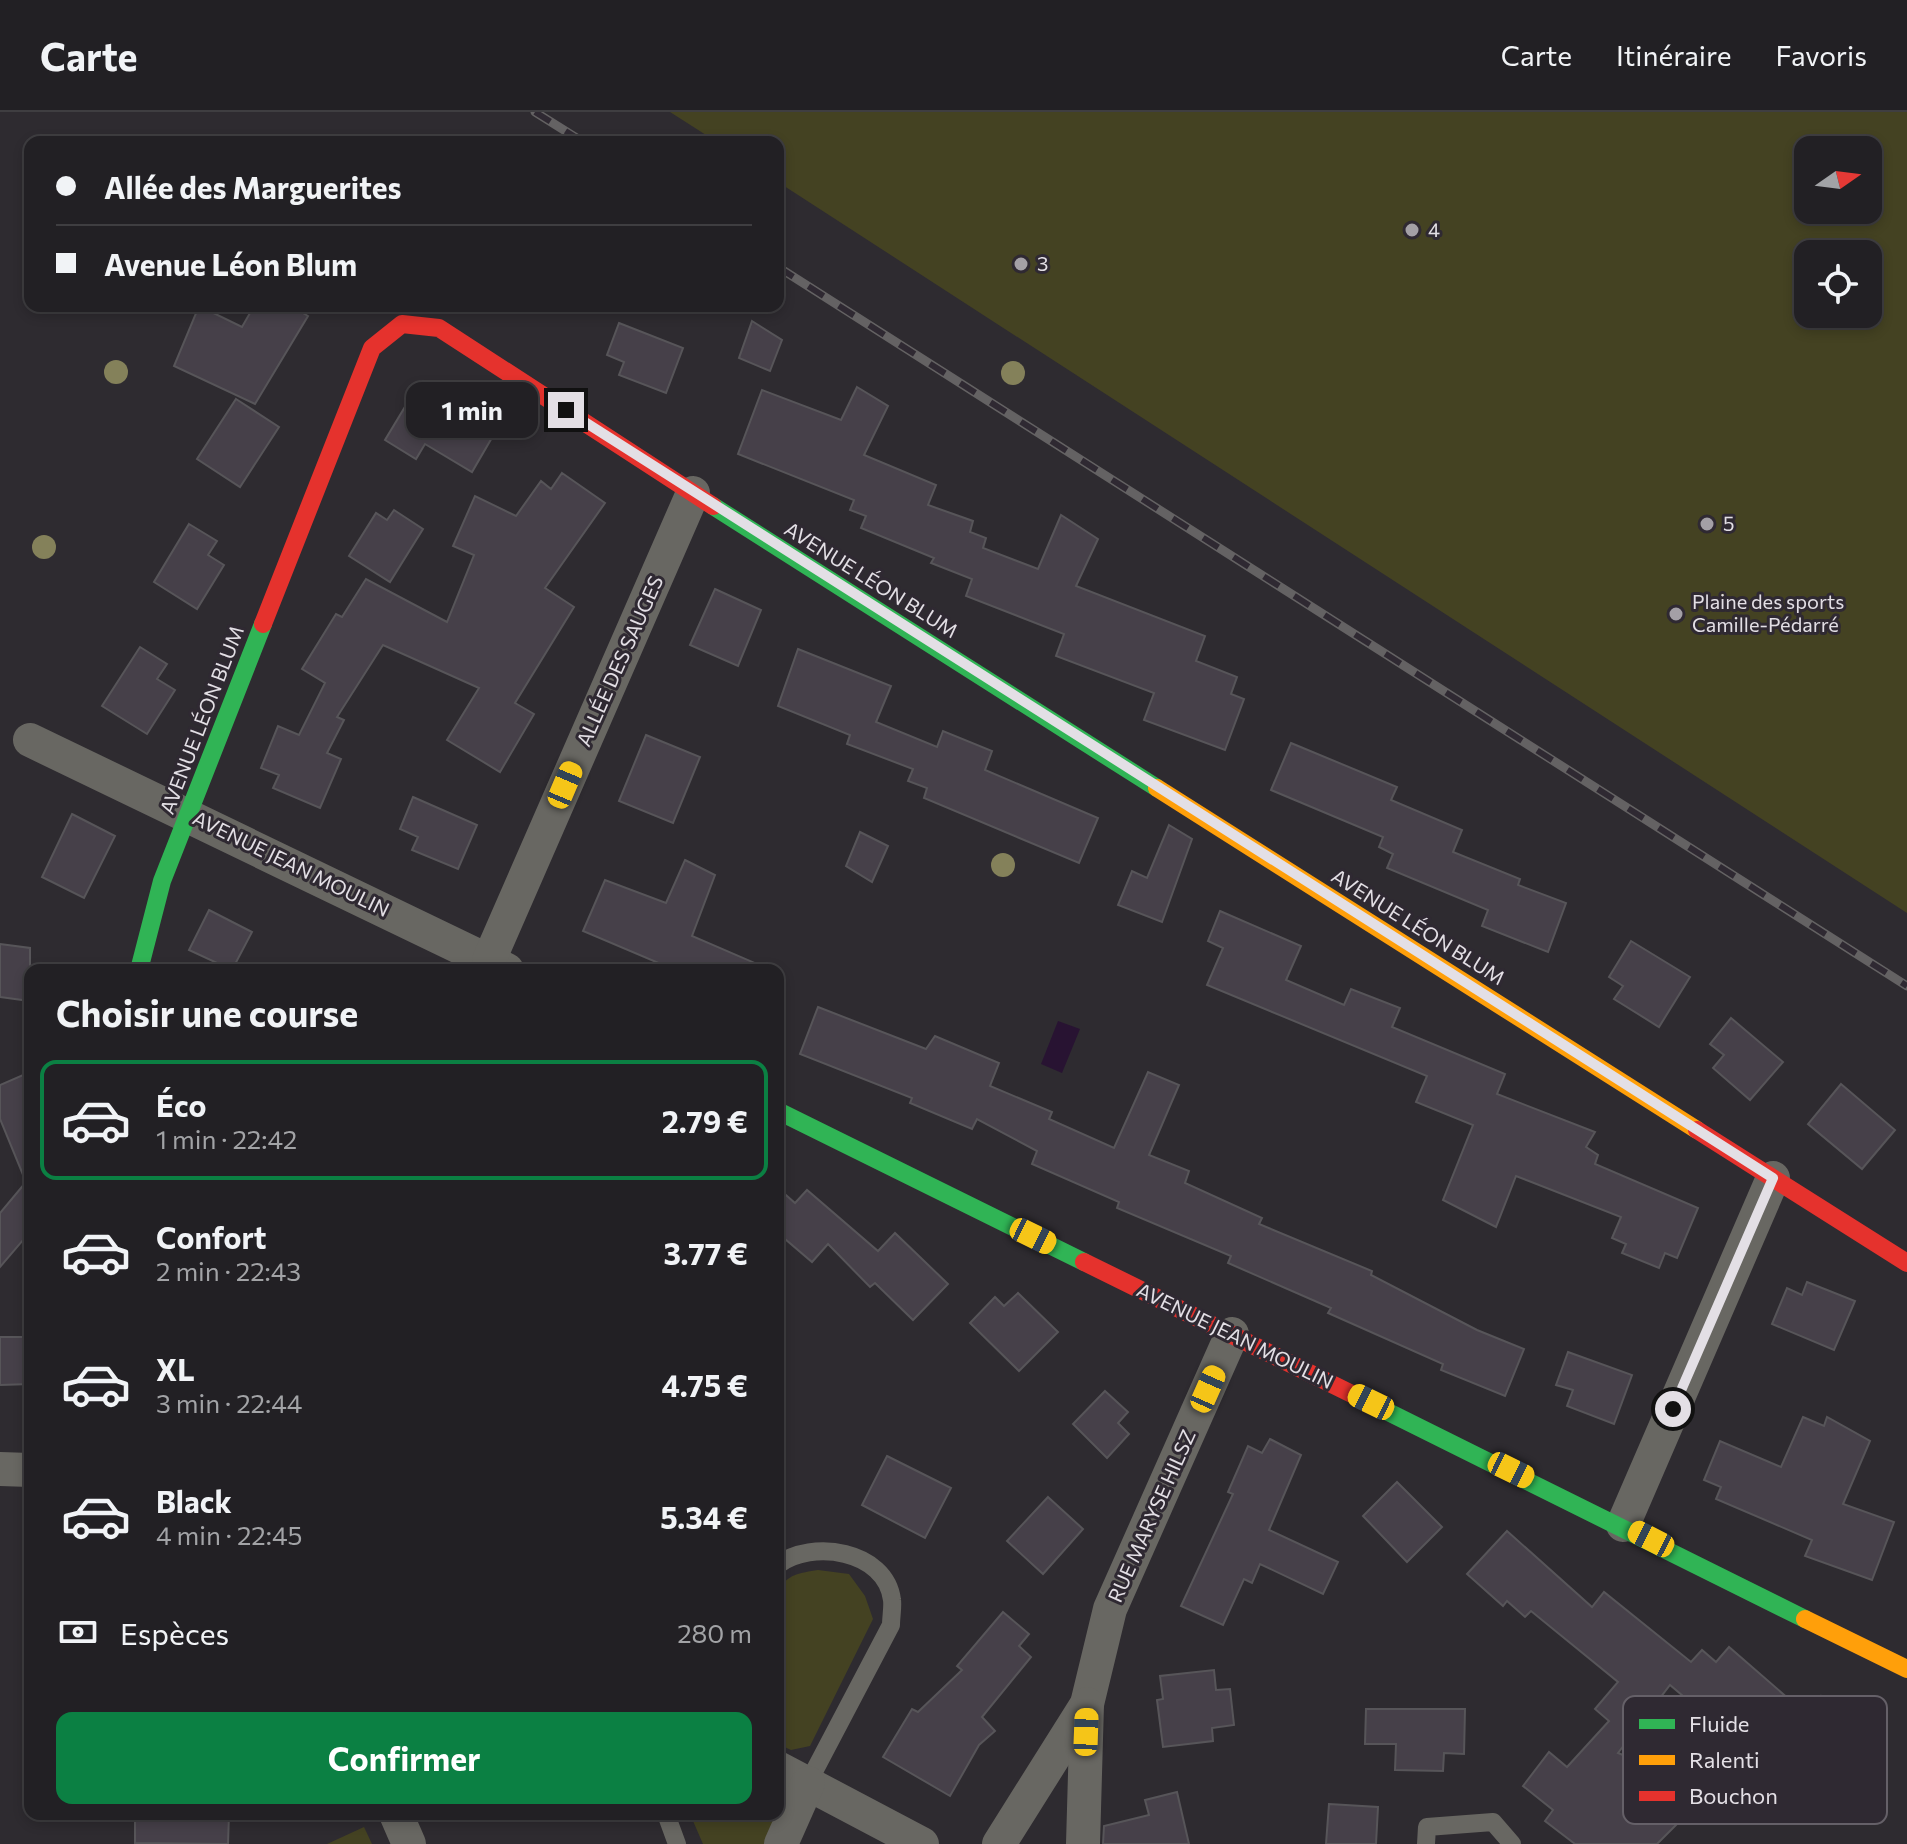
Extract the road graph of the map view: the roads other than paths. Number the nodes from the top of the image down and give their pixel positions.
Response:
1 (693, 493) junction
2 (30, 740) dead end
3 (188, 814) junction
4 (141, 964) edge
5 (496, 964) edge
6 (498, 964) edge
7 (784, 1114) edge
8 (1773, 1178) junction
9 (1907, 1263) edge
10 (1232, 1334) junction
11 (0, 1469) edge
12 (24, 1470) edge
13 (1623, 1525) junction
14 (784, 1560) edge
15 (1907, 1669) edge
16 (1087, 1704) junction
17 (793, 1776) edge
18 (399, 1820) edge
19 (668, 1820) edge
20 (409, 1844) edge
21 (677, 1844) edge
22 (781, 1844) edge
23 (922, 1844) edge
24 (999, 1844) edge
25 (1083, 1844) edge
26 (1426, 1844) edge
27 (1512, 1844) edge

1 - 3 street, AVENUE LÉON BLUM
1 - 6 street, ALLÉE DES SAUGES
1 - 8 street, AVENUE LÉON BLUM
2 - 3 street, AVENUE JEAN MOULIN
3 - 4 street, AVENUE LÉON BLUM
3 - 5 street, AVENUE JEAN MOULIN
7 - 10 street, AVENUE JEAN MOULIN
8 - 9 street, AVENUE LÉON BLUM
8 - 13 street
10 - 13 street, AVENUE JEAN MOULIN
10 - 16 street, RUE MARYSE HILSZ
11 - 12 street
13 - 15 street, AVENUE JEAN MOULIN
14 - 17 lane
16 - 24 street, RUE MARYSE HILSZ
16 - 25 street, RUE MARYSE HILSZ
17 - 22 street
17 - 23 street
18 - 20 street
19 - 21 lane
26 - 27 lane

